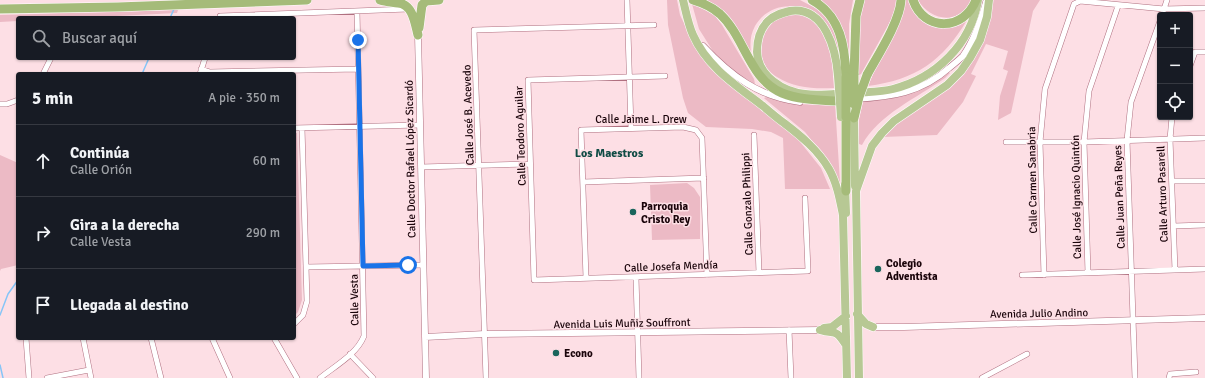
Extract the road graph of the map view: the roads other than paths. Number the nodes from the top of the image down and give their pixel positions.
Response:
1 (307, 0) edge
2 (380, 0) edge
3 (439, 0) edge
4 (627, 0) edge
5 (683, 0) edge
6 (693, 0) edge
7 (812, 0) edge
8 (860, 0) edge
9 (902, 0) edge
10 (913, 0) edge
11 (977, 0) edge
12 (988, 0) edge
13 (1167, 0) edge
14 (1118, 6) junction
15 (409, 8) junction
16 (1205, 8) edge
17 (1164, 9) junction
18 (0, 11) edge
19 (357, 11) junction
20 (1163, 12) edge
21 (243, 16) edge
22 (628, 25) junction
23 (654, 25) dead end
24 (1157, 29) edge
25 (418, 35) junction
26 (693, 37) junction
27 (1205, 52) edge
28 (1193, 58) edge
29 (50, 60) edge
30 (204, 60) edge
31 (358, 69) junction
32 (44, 72) edge
33 (201, 72) edge
34 (665, 76) dead end
35 (846, 76) junction
36 (630, 77) junction
37 (837, 100) junction
38 (16, 101) edge
39 (0, 104) edge
40 (847, 117) junction
41 (1172, 120) edge
42 (420, 125) junction
43 (360, 127) junction
44 (296, 128) edge
45 (302, 128) junction
46 (631, 128) junction
47 (754, 135) dead end
48 (1205, 138) edge
49 (1170, 139) junction
50 (1127, 140) junction
51 (1006, 142) dead end
52 (1040, 142) junction
53 (1084, 142) junction
54 (530, 164) junction
55 (479, 166) junction
56 (421, 167) junction
57 (704, 178) junction
58 (1205, 180) edge
59 (1172, 181) junction
60 (583, 182) junction
61 (846, 191) joint
62 (856, 191) junction
63 (805, 198) dead end
64 (1205, 225) edge
65 (1174, 226) junction
66 (423, 265) junction
67 (363, 266) junction
68 (306, 267) junction
69 (1205, 269) edge
70 (1175, 270) junction
71 (1131, 272) junction
72 (759, 273) junction
73 (1088, 273) junction
74 (1044, 274) junction
75 (707, 275) junction
76 (1022, 275) dead end
77 (586, 278) junction
78 (636, 278) junction
79 (534, 280) joint
80 (845, 302) junction
81 (857, 314) junction
82 (846, 316) junction
83 (1205, 318) edge
84 (1132, 321) junction
85 (296, 322) edge
86 (873, 327) junction
87 (789, 330) junction
88 (820, 330) junction
89 (638, 333) junction
90 (485, 334) junction
91 (425, 337) junction
92 (26, 340) edge
93 (83, 340) edge
94 (152, 340) edge
95 (213, 340) edge
96 (275, 340) edge
97 (858, 340) junction
98 (846, 345) junction
99 (350, 354) junction
100 (1027, 354) dead end
101 (89, 370) junction
102 (1196, 372) dead end
103 (30, 378) edge
104 (47, 378) edge
105 (91, 378) edge
106 (161, 378) edge
107 (230, 378) edge
108 (297, 378) edge
109 (320, 378) edge
110 (373, 378) edge
111 (426, 378) edge
112 (486, 378) edge
113 (639, 378) edge
114 (791, 378) edge
115 (847, 378) edge
116 (859, 378) edge
117 (982, 378) edge
118 (1136, 378) edge
119 (1169, 378) edge

1 - 18 highway
2 - 15 highway
3 - 25 highway
4 - 22 street
5 - 26 highway
6 - 37 highway
7 - 35 highway
8 - 35 highway
9 - 40 highway, bridge
10 - 11 highway
11 - 35 highway
12 - 37 street
12 - 62 highway
13 - 17 street
14 - 17 street
14 - 52 street, Calle Carmen Sanabria
14 - 53 street, Calle José Ignacio Quintón
15 - 19 street
15 - 25 highway
16 - 17 street
17 - 20 street
19 - 21 street
19 - 31 street, Calle Vesta
22 - 23 street, Calle José B. Acevedo
22 - 36 street
22 - 55 street, Calle José B. Acevedo
24 - 50 street, Calle Juan Peña Reyes
25 - 42 street, Calle Doctor Rafael López Sicardó
26 - 37 street
26 - 80 highway
27 - 28 street
29 - 32 street
30 - 33 street
31 - 33 street
31 - 43 street, Calle Vesta
34 - 36 street, Calle Teodoro Aguilar
35 - 40 highway, bridge
35 - 40 highway, bridge
36 - 46 street
36 - 54 street, Calle Teodoro Aguilar
38 - 39 street
40 - 61 highway
40 - 62 highway
41 - 49 street, Calle Arturo Pasarell
42 - 43 street
42 - 56 street, Calle Doctor Rafael López Sicardó
43 - 45 street
43 - 67 street, Calle Vesta
44 - 45 street
45 - 68 street
46 - 57 street, Calle Jaime L. Drew
46 - 60 street, Calle Jaime L. Drew
47 - 72 street, Calle Gonzalo Philippi
48 - 49 street
49 - 50 street
49 - 59 street, Calle Arturo Pasarell
50 - 53 street
50 - 71 street, Calle Juan Peña Reyes
51 - 52 street
52 - 53 street
52 - 74 street, Calle Carmen Sanabria
53 - 73 street, Calle José Ignacio Quintón
54 - 55 street
54 - 79 street, Calle Teodoro Aguilar
55 - 56 street
55 - 90 street, Calle José B. Acevedo
56 - 66 street, Calle Doctor Rafael López Sicardó
57 - 60 street
57 - 75 street
58 - 59 street
59 - 65 street, Calle Arturo Pasarell
60 - 77 street, Calle Jaime L. Drew
61 - 80 highway
62 - 81 highway
63 - 72 street, Calle Josefa Mendía
64 - 65 street
65 - 70 street, Calle Arturo Pasarell
66 - 67 street
66 - 91 street, Calle Doctor Rafael López Sicardó
67 - 68 street
67 - 99 street, Calle Vesta
68 - 85 street
69 - 70 street
70 - 71 street
71 - 73 street
71 - 84 street, Calle Juan Peña Reyes
72 - 75 street, Calle Josefa Mendía
73 - 74 street
74 - 76 street
75 - 78 street, Calle Josefa Mendía
77 - 78 street, Calle Josefa Mendía
77 - 79 street, Calle Josefa Mendía
78 - 89 street
80 - 82 highway
81 - 86 highway
81 - 97 highway
82 - 88 highway
82 - 98 highway
83 - 84 street, Avenida Julio Andino
84 - 86 street, Avenida Julio Andino
84 - 118 street, Calle Juan Peña Reyes
86 - 97 highway
87 - 88 street, Avenida Luis Muñiz Souffront
87 - 89 street, Avenida Luis Muñiz Souffront
87 - 114 street
88 - 98 highway
89 - 90 street, Avenida Luis Muñiz Souffront
89 - 113 street
90 - 91 street, Avenida Luis Muñiz Souffront
90 - 112 street, Calle José B. Acevedo
91 - 111 street, Calle Doctor Rafael López Sicardó
92 - 103 street
93 - 101 street
94 - 106 street
95 - 107 street
96 - 108 street
97 - 116 highway
98 - 115 highway
99 - 109 street, Calle Vesta
99 - 110 street
100 - 117 street
101 - 104 street
101 - 105 street
102 - 119 street

